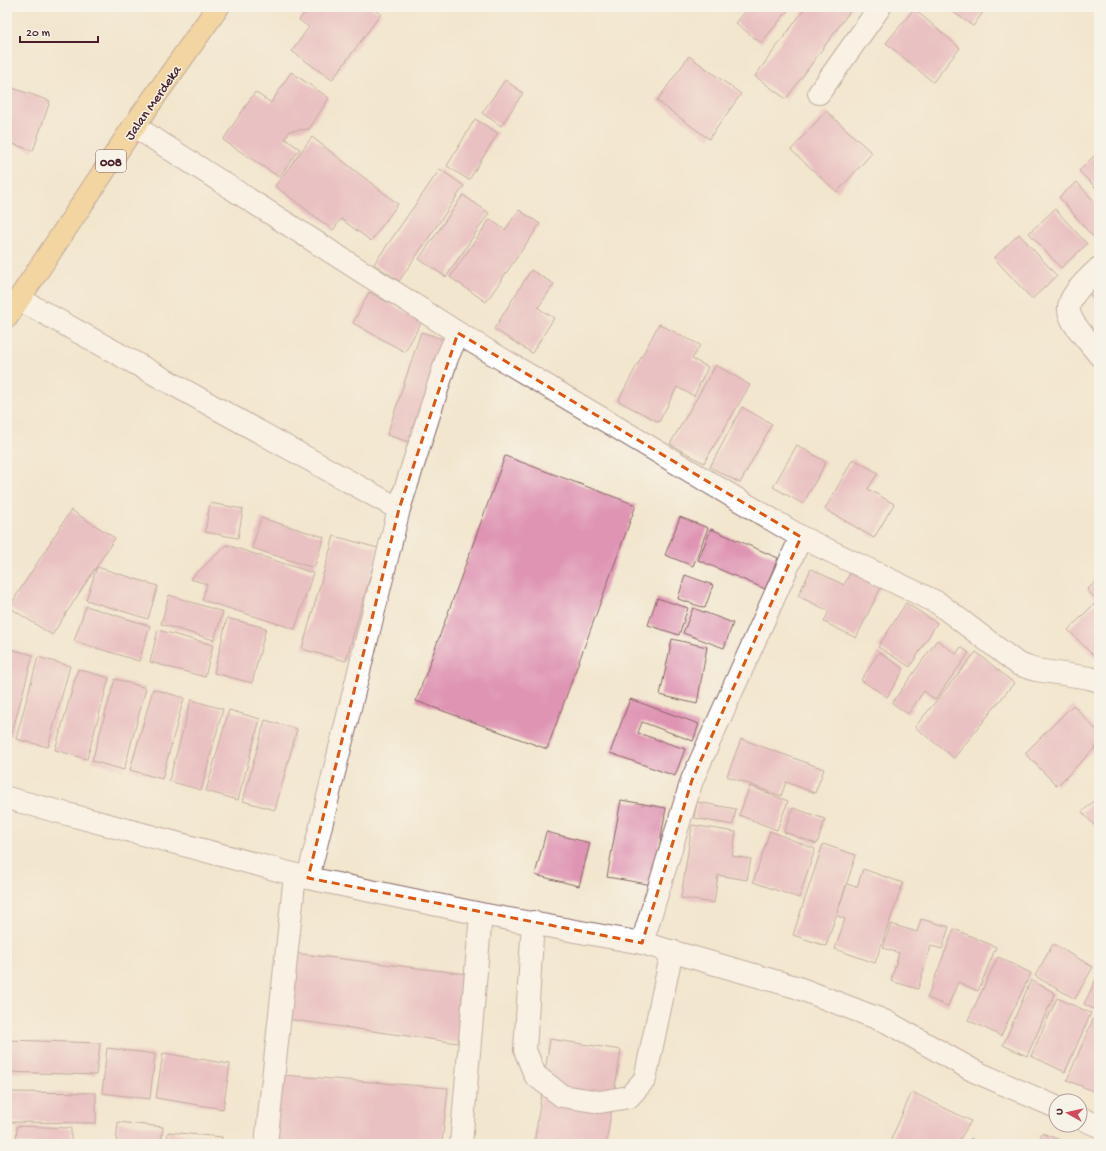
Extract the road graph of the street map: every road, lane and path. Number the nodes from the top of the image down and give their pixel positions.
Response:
1 (218, 7) edge
2 (880, 7) edge
3 (819, 93) dead end
4 (134, 126) junction
5 (1099, 268) edge
6 (13, 308) edge
7 (458, 333) junction
8 (1099, 355) edge
9 (399, 509) junction
10 (801, 537) junction
11 (1099, 681) edge
12 (7, 798) edge
13 (302, 876) junction
14 (481, 914) junction
15 (533, 922) junction
16 (642, 943) junction
17 (672, 951) junction
18 (1048, 1103) edge
19 (266, 1144) edge
20 (461, 1144) edge

1 - 4 main road, Jalan Merdeka / 008
2 - 3 street
4 - 6 main road, Jalan Merdeka / 008
4 - 7 street
5 - 8 street
6 - 9 street
7 - 9 street
7 - 10 street
9 - 13 street
10 - 11 street
10 - 16 street
12 - 13 street
13 - 14 street
13 - 19 street
14 - 15 street
14 - 20 street
15 - 16 street
15 - 17 street
16 - 17 street
17 - 18 street

